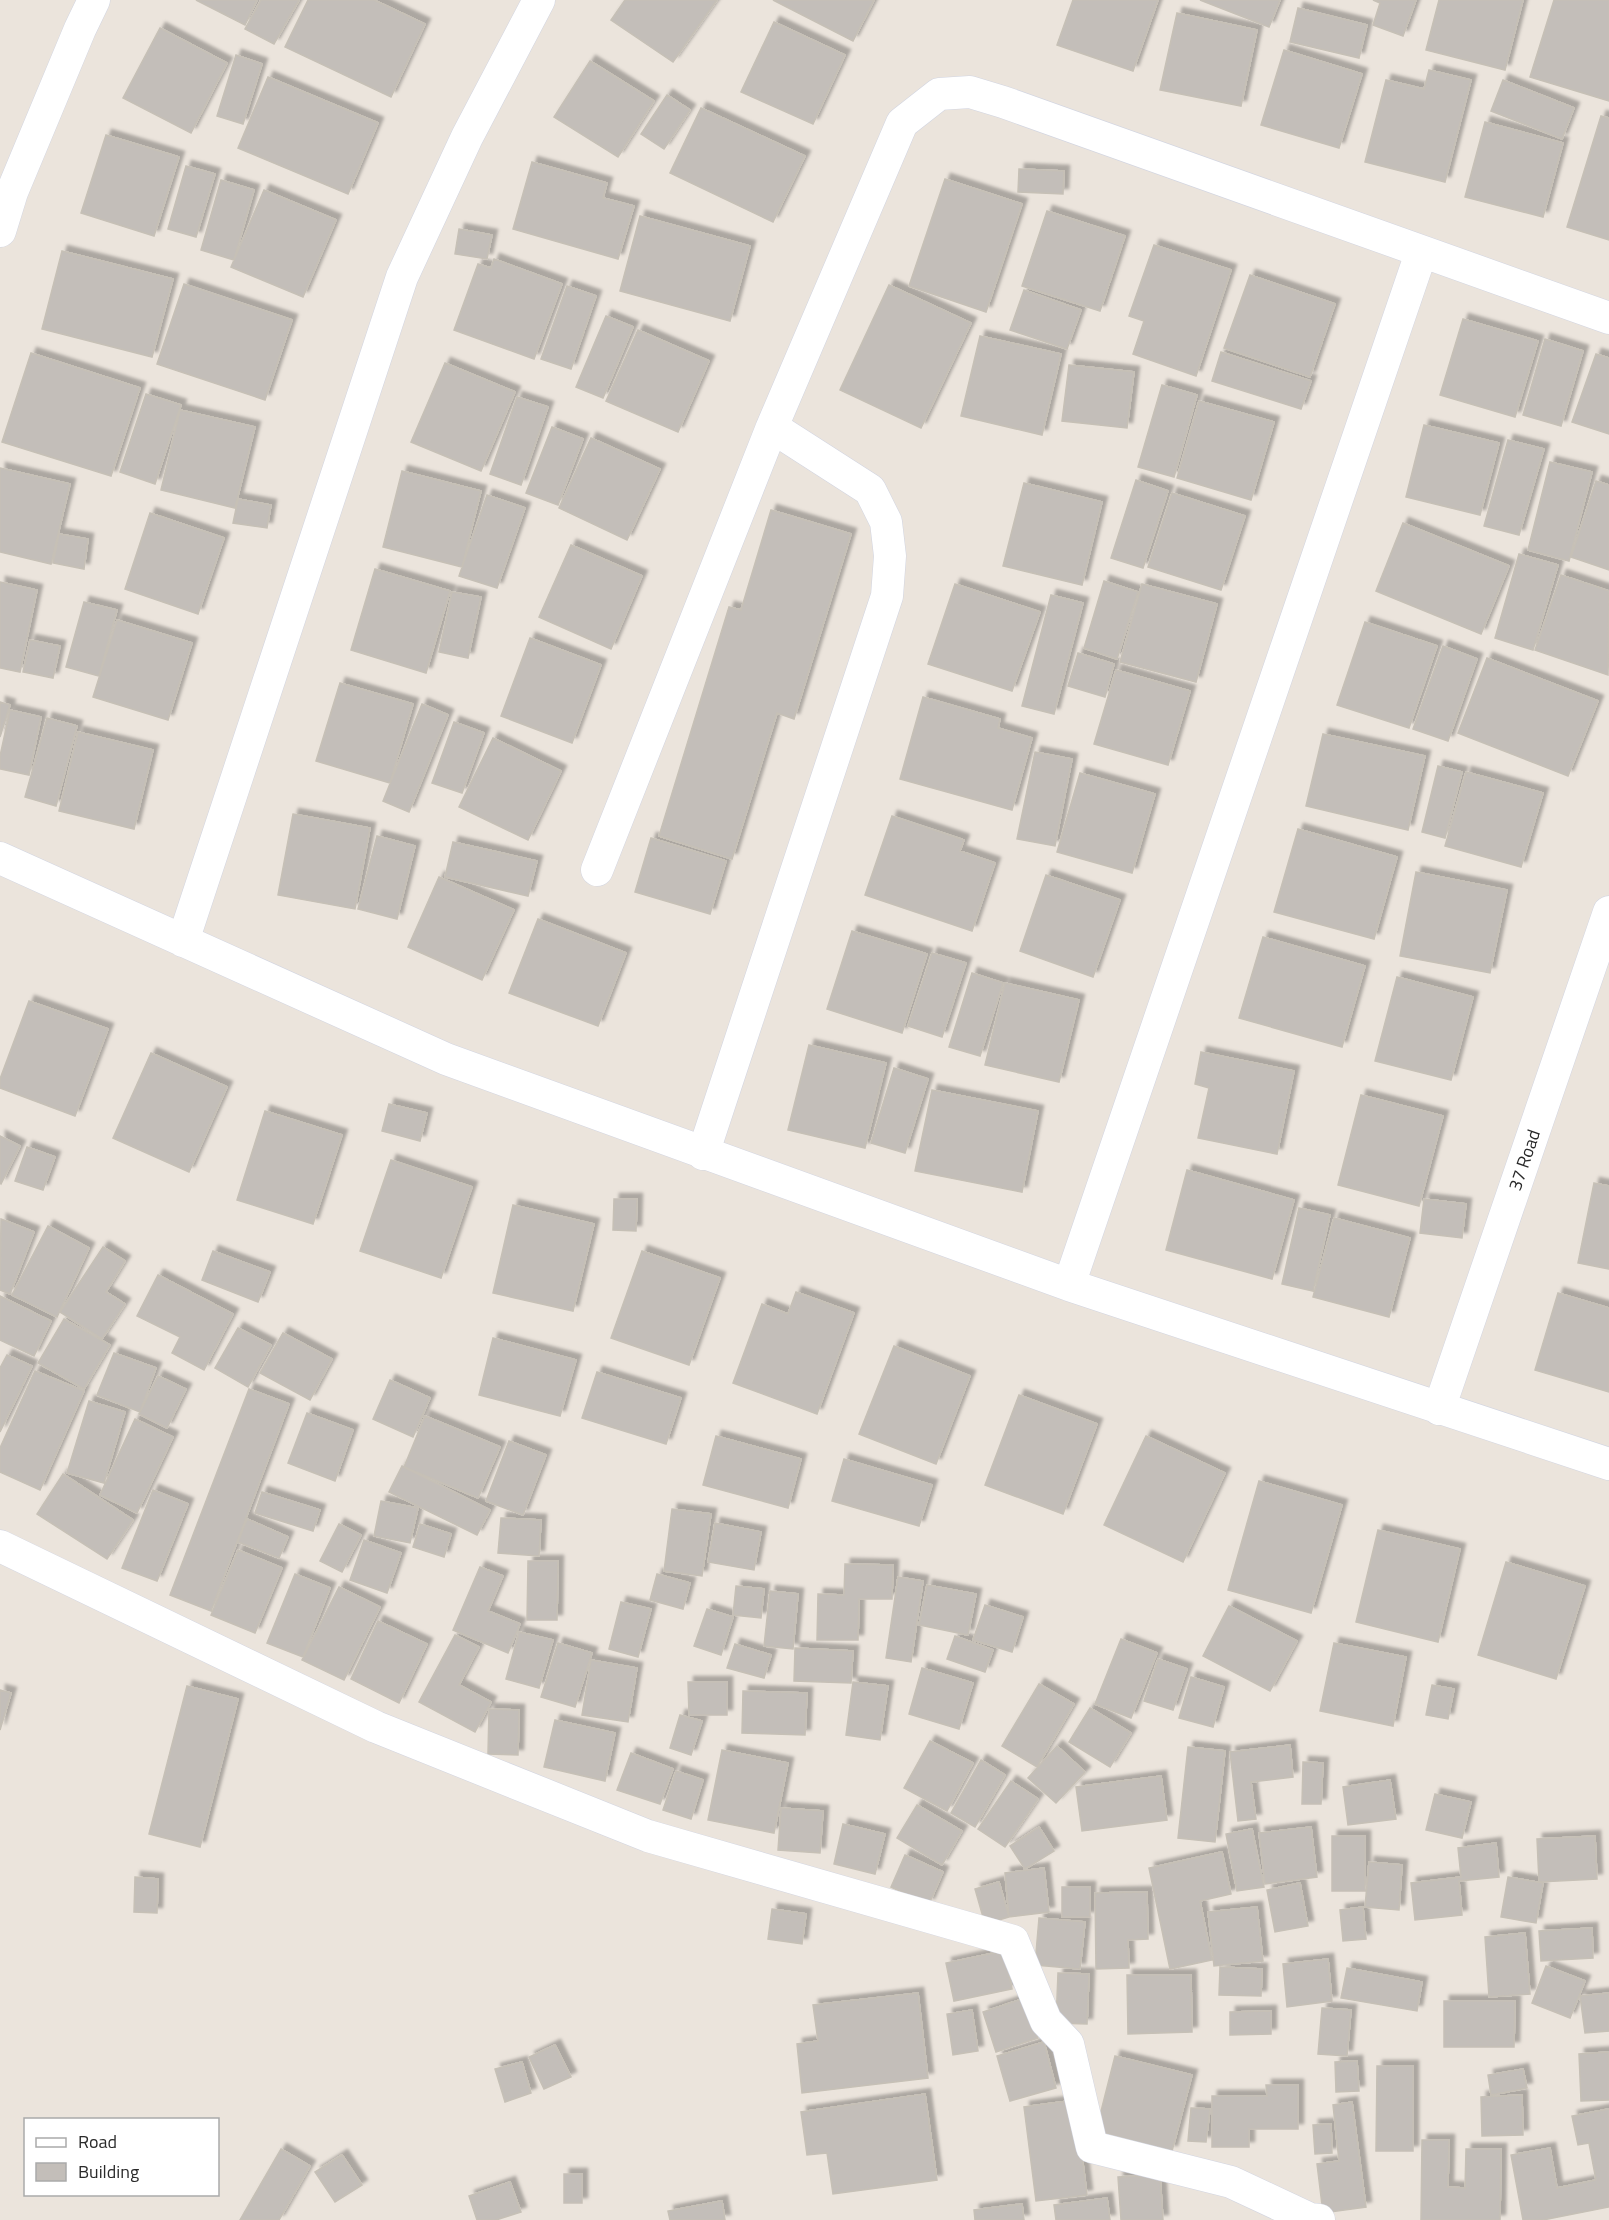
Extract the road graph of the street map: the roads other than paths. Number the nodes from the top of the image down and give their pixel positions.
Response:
1 (94, 0) edge
2 (539, 0) edge
3 (0, 231) edge
4 (1421, 253) junction
5 (1609, 318) edge
6 (772, 427) junction
7 (0, 858) edge
8 (597, 870) dead end
9 (1609, 912) edge
10 (183, 941) junction
11 (703, 1154) junction
12 (1069, 1285) junction
13 (1439, 1409) junction
14 (1609, 1464) edge
15 (0, 1546) edge
16 (1319, 2220) edge

1 - 3 street
2 - 10 street
4 - 5 street
4 - 6 street
4 - 12 street
6 - 8 street
6 - 11 street
7 - 10 street
9 - 13 street, 37 Road
10 - 11 street
11 - 12 street
12 - 13 street
13 - 14 street
15 - 16 street

